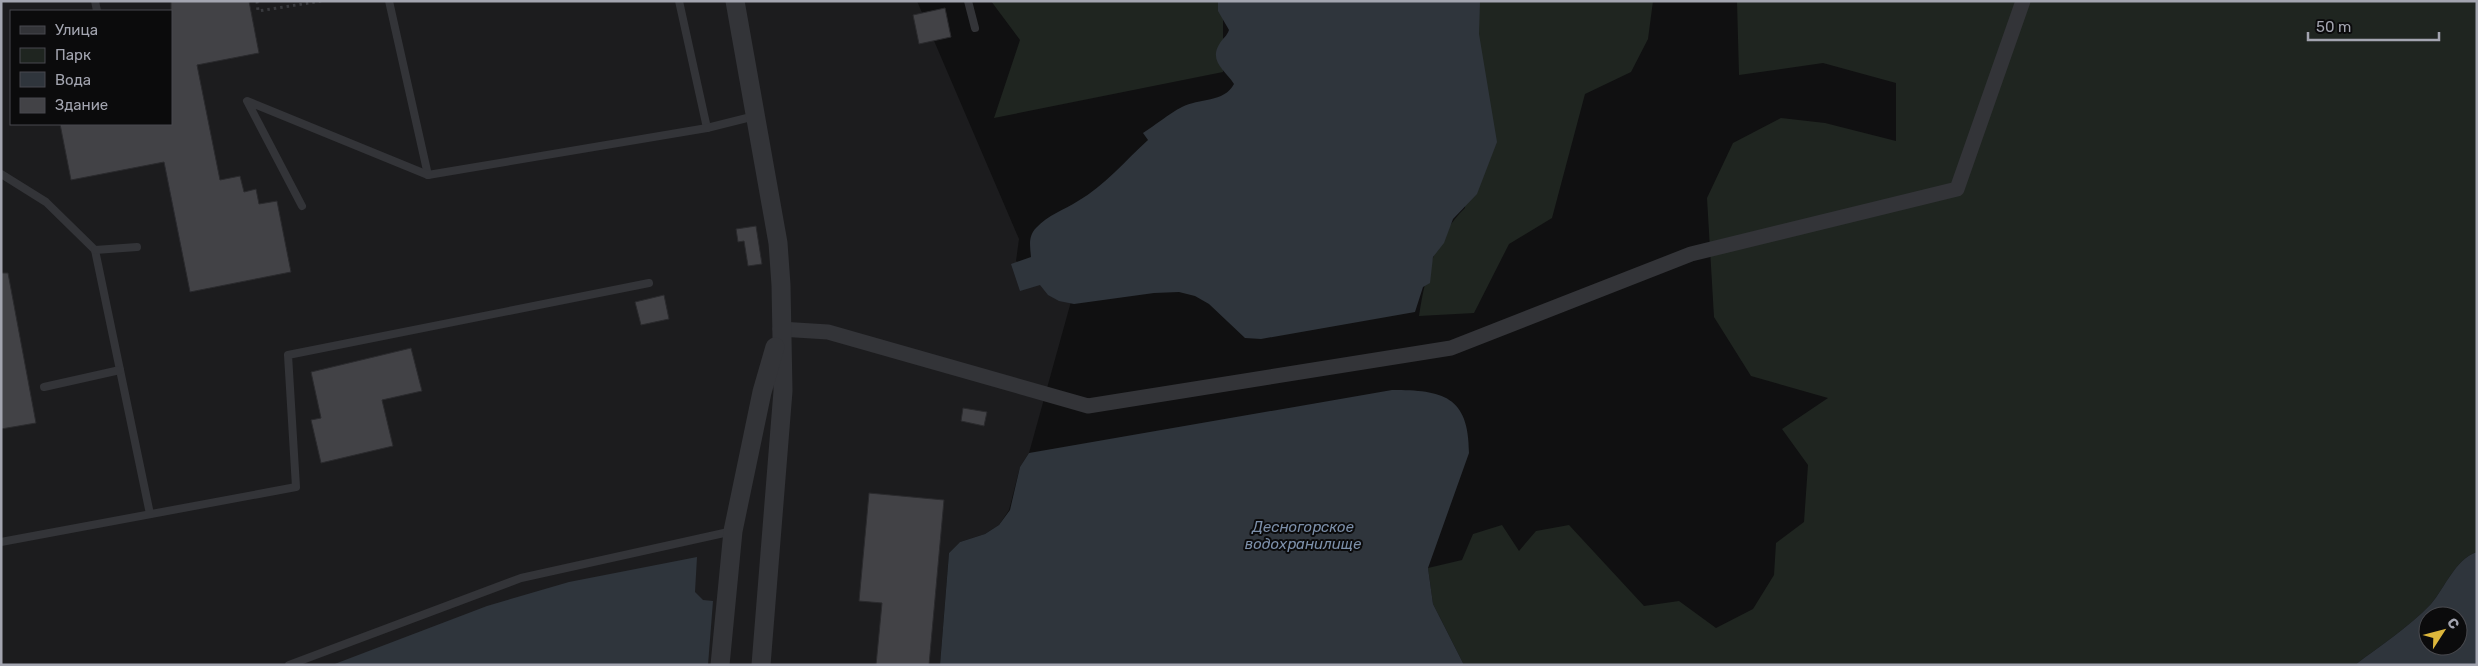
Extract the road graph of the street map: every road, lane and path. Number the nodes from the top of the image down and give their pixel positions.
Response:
1 (257, 1) edge
2 (322, 1) edge
3 (389, 1) edge
4 (678, 1) edge
5 (735, 1) edge
6 (968, 1) edge
7 (2023, 1) edge
8 (975, 28) dead end
9 (757, 115) junction
10 (707, 128) junction
11 (1, 174) edge
12 (428, 175) junction
13 (302, 206) dead end
14 (138, 246) dead end
15 (95, 250) junction
16 (649, 282) dead end
17 (780, 329) junction
18 (120, 370) junction
19 (44, 387) dead end
20 (150, 514) junction
21 (733, 531) junction
22 (1, 542) edge
23 (289, 665) edge
24 (720, 665) edge
25 (761, 665) edge

1 - 2 path
3 - 12 lane
4 - 10 lane
5 - 9 street
6 - 8 lane
7 - 17 street
9 - 10 lane
9 - 17 street
10 - 12 lane
11 - 15 lane
12 - 13 lane
14 - 15 lane
15 - 18 lane
16 - 20 lane
17 - 21 street
17 - 25 street
18 - 19 lane
18 - 20 lane
20 - 22 lane
21 - 23 lane
21 - 24 street

